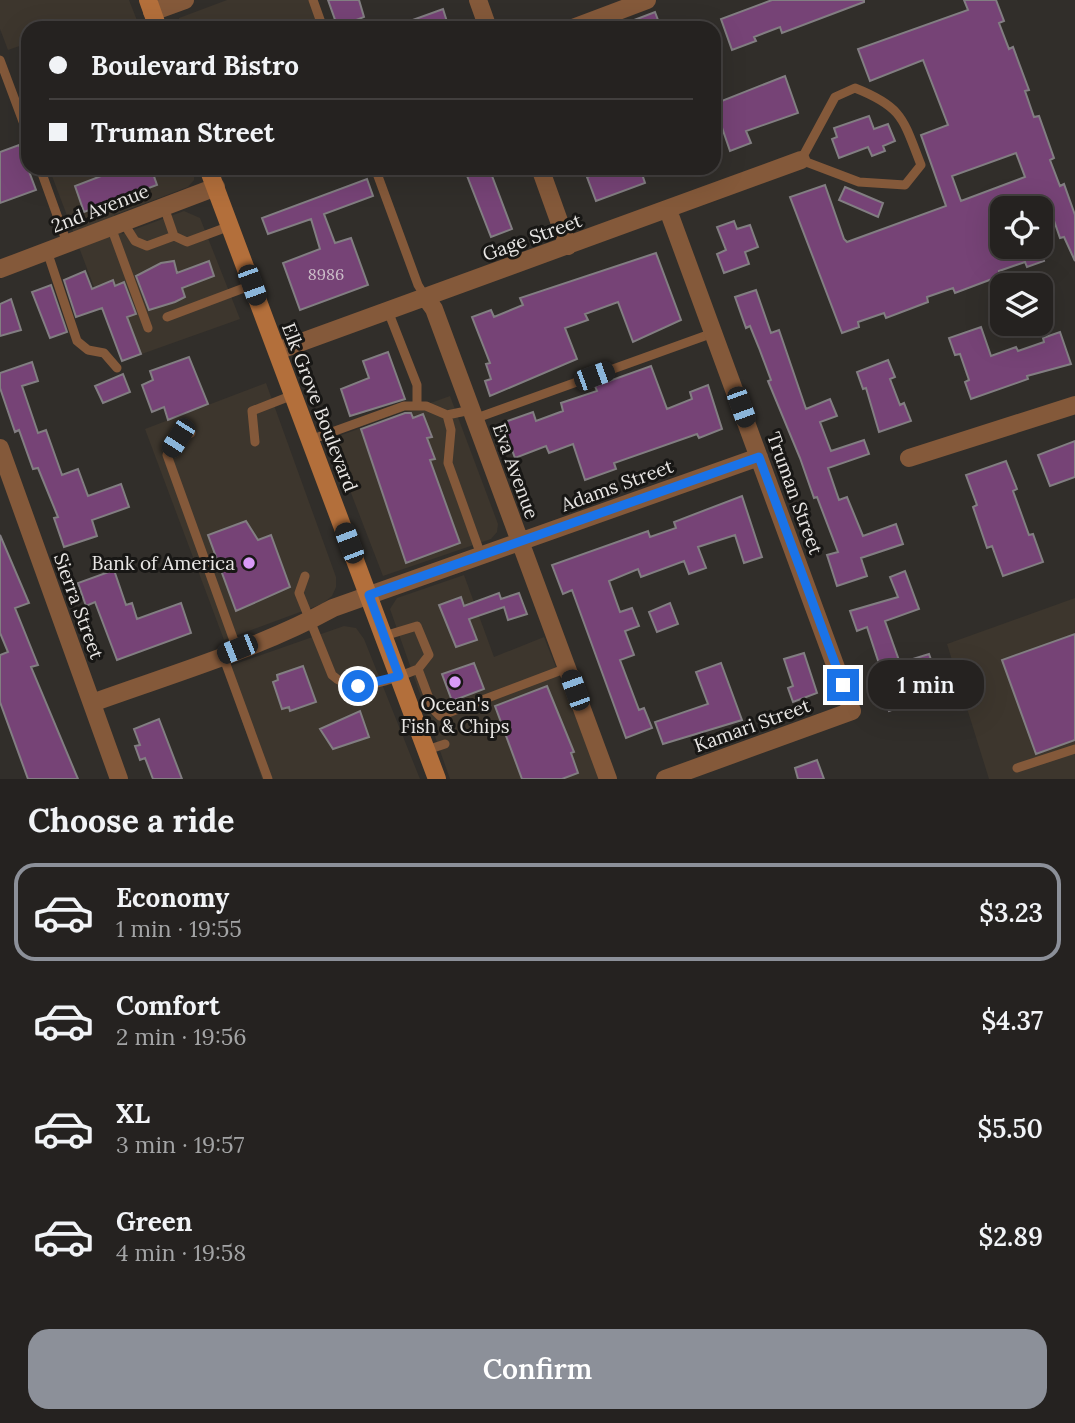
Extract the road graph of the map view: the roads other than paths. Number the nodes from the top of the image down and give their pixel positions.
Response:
1 (185, 0) edge
2 (313, 0) edge
3 (478, 0) edge
4 (647, 0) edge
5 (153, 13) edge
6 (320, 21) edge
7 (486, 21) edge
8 (592, 21) edge
9 (0, 60) edge
10 (21, 116) edge
11 (801, 160) junction
12 (43, 175) edge
13 (211, 175) edge
14 (378, 175) edge
15 (543, 175) edge
16 (216, 187) junction
17 (164, 207) junction
18 (668, 210) junction
19 (117, 224) junction
20 (230, 226) junction
21 (174, 236) junction
22 (67, 243) junction
23 (568, 246) junction
24 (47, 251) junction
25 (0, 269) edge
26 (252, 285) junction
27 (426, 298) junction
28 (388, 311) junction
29 (167, 317) dead end
30 (148, 328) dead end
31 (713, 333) junction
32 (276, 351) junction
33 (117, 368) dead end
34 (293, 395) junction
35 (1075, 405) edge
36 (421, 406) junction
37 (473, 414) junction
38 (447, 415) junction
39 (191, 433) dead end
40 (310, 440) junction
41 (255, 442) dead end
42 (0, 448) edge
43 (759, 457) junction
44 (909, 458) dead end
45 (520, 542) junction
46 (481, 555) junction
47 (305, 576) dead end
48 (369, 595) junction
49 (310, 621) junction
50 (384, 636) junction
51 (230, 652) junction
52 (567, 668) junction
53 (418, 669) junction
54 (399, 676) junction
55 (92, 703) junction
56 (852, 711) joint
57 (445, 744) dead end
58 (1075, 749) edge
59 (427, 750) junction
60 (1017, 768) dead end
61 (119, 779) edge
62 (268, 779) edge
63 (438, 779) edge
64 (608, 779) edge
65 (665, 779) edge

1 - 5 street
2 - 6 lane
3 - 7 street
4 - 8 street
9 - 10 lane
11 - 11 lane
11 - 18 street, Gage Street
12 - 22 lane
13 - 16 main road, Elk Grove Boulevard
14 - 27 lane
15 - 23 street
16 - 17 street, 2nd Avenue
16 - 20 main road, Elk Grove Boulevard
17 - 19 street, 2nd Avenue
17 - 21 lane
18 - 23 street, Gage Street
18 - 31 street, Truman Street
19 - 21 lane
19 - 22 street, 2nd Avenue
19 - 30 lane
20 - 21 lane
20 - 26 main road, Elk Grove Boulevard
22 - 24 street, 2nd Avenue
23 - 27 street, Gage Street
24 - 25 street, 2nd Avenue
24 - 33 lane
26 - 29 lane
26 - 32 main road, Elk Grove Boulevard
27 - 28 street, Gage Street
27 - 37 street, Eva Avenue
28 - 32 street, Gage Street
28 - 36 lane
31 - 37 lane
31 - 43 street, Truman Street
32 - 34 main road, Elk Grove Boulevard
34 - 40 main road, Elk Grove Boulevard
34 - 41 lane
35 - 44 street
36 - 38 lane
36 - 40 lane
37 - 38 lane
37 - 45 street, Eva Avenue
38 - 46 lane
39 - 51 lane
40 - 48 main road, Elk Grove Boulevard
42 - 55 street, Sierra Street
43 - 45 street, Adams Street
43 - 56 street, Truman Street
45 - 46 street, Adams Street
45 - 52 street, Eva Avenue
46 - 48 street, Adams Street
47 - 49 lane
48 - 49 street, Adams Street
48 - 50 main road, Elk Grove Boulevard
49 - 51 street, Adams Street
49 - 54 lane
50 - 53 lane
50 - 54 main road, Elk Grove Boulevard
51 - 55 street, Adams Street
51 - 62 lane
52 - 53 lane
52 - 64 street, Eva Avenue
53 - 54 lane
54 - 59 main road, Elk Grove Boulevard
55 - 61 street, Sierra Street
56 - 65 street, Kamari Street
57 - 59 lane
58 - 60 lane
59 - 63 main road, Elk Grove Boulevard

